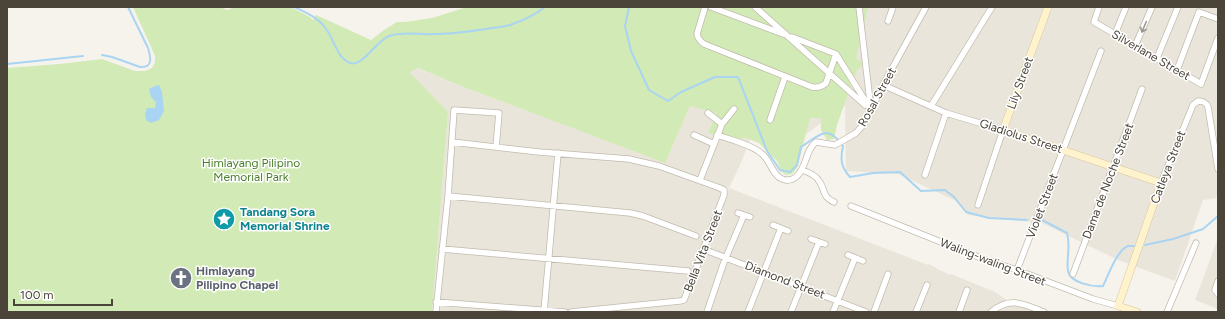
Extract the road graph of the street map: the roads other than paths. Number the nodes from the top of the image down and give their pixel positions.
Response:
1 (705, 7) edge
2 (711, 7) edge
3 (755, 7) edge
4 (859, 7) edge
5 (893, 7) edge
6 (926, 7) edge
7 (992, 7) edge
8 (1048, 7) edge
9 (1099, 7) edge
10 (1126, 7) edge
11 (1152, 7) edge
12 (1178, 7) edge
13 (1218, 19) edge
14 (888, 21) dead end
15 (1115, 34) junction
16 (1218, 38) edge
17 (1136, 46) junction
18 (1101, 51) dead end
19 (836, 54) junction
20 (1157, 58) junction
21 (1177, 70) junction
22 (785, 77) junction
23 (883, 85) junction
24 (1142, 89) dead end
25 (931, 106) junction
26 (734, 109) dead end
27 (871, 110) junction
28 (708, 113) dead end
29 (946, 113) junction
30 (770, 120) dead end
31 (722, 124) junction
32 (1003, 130) junction
33 (694, 135) dead end
34 (718, 135) junction
35 (452, 142) junction
36 (714, 144) junction
37 (496, 147) junction
38 (1063, 150) junction
39 (558, 153) junction
40 (1114, 167) junction
41 (1218, 169) edge
42 (802, 170) junction
43 (924, 175) dead end
44 (698, 179) junction
45 (1161, 183) junction
46 (448, 196) junction
47 (834, 202) dead end
48 (978, 204) dead end
49 (554, 206) junction
50 (851, 206) dead end
51 (738, 213) dead end
52 (773, 225) dead end
53 (781, 228) junction
54 (788, 231) dead end
55 (696, 236) dead end
56 (811, 239) dead end
57 (1196, 243) dead end
58 (442, 249) junction
59 (703, 249) junction
60 (848, 255) dead end
61 (726, 258) junction
62 (855, 258) junction
63 (549, 259) junction
64 (863, 261) dead end
65 (1017, 270) junction
66 (688, 271) dead end
67 (764, 272) junction
68 (888, 274) dead end
69 (1073, 274) dead end
70 (1218, 281) edge
71 (927, 285) dead end
72 (801, 287) junction
73 (967, 290) dead end
74 (1218, 294) edge
75 (838, 301) junction
76 (436, 302) junction
77 (1118, 306) junction
78 (544, 311) edge
79 (436, 312) edge
80 (565, 312) edge
81 (571, 312) edge
82 (707, 312) edge
83 (748, 312) edge
84 (791, 312) edge
85 (834, 312) edge
86 (866, 312) edge
87 (874, 312) edge
88 (916, 312) edge
89 (959, 312) edge
90 (991, 312) edge
91 (1044, 312) edge
92 (1137, 312) edge
93 (1167, 312) edge

1 - 22 street
2 - 19 street
3 - 27 street
4 - 27 street
5 - 14 street
6 - 23 street, Rosal Street
7 - 25 street
8 - 32 street, Lily Street
9 - 15 street, Silverlane Street
10 - 15 street
11 -> 17 street
12 - 20 street
13 - 21 street
15 - 17 street, Silverlane Street
16 - 21 street, Silverlane Street
17 - 20 street, Silverlane Street
18 - 38 street, Violet Street
19 - 22 street
19 - 27 street
20 - 21 street, Silverlane Street
22 - 30 street
23 - 25 street, Gladiolus Street
23 - 27 street, Rosal Street
24 - 40 street, Dama de Noche Street
25 - 29 street, Gladiolus Street
26 - 31 street
27 - 42 street, Rosal Street
28 - 31 street
29 - 32 street, Gladiolus Street
29 - 43 street
31 - 34 street
32 - 38 street, Gladiolus Street
32 - 48 street, Lily Street
33 - 36 street
34 - 36 street
34 - 42 street
35 - 37 street
35 - 37 street
35 - 46 street
36 - 44 street
37 - 39 street
38 - 40 street, Gladiolus Street
38 - 65 street, Violet Street
39 - 44 street
39 - 49 street
40 - 45 street, Gladiolus Street
40 - 69 street, Dama de Noche Street
41 - 45 street, Catleya Street
42 - 47 street
44 - 59 street, Bella Vita Street
45 - 77 street, Catleya Street
46 - 49 street
46 - 58 street
49 - 55 street
49 - 63 street
50 - 65 street, Waling-waling Street
51 - 61 street
52 - 53 street
53 - 54 street
53 - 67 street
56 - 72 street
57 - 93 street
58 - 63 street
58 - 76 street
59 - 61 street, Diamond Street
59 - 81 street, Bella Vita Street
60 - 62 street
61 - 67 street, Diamond Street
61 - 82 street
62 - 64 street
62 - 75 street
63 - 66 street
63 - 78 street
65 - 77 street, Waling-waling Street
67 - 72 street, Diamond Street
67 - 83 street
68 - 87 street
70 - 74 street
71 - 88 street
72 - 75 street, Diamond Street
72 - 84 street
73 - 89 street
75 - 85 street
75 - 86 street, Diamond Street
76 - 78 street
76 - 79 street
77 - 92 street, Waling-waling Street
78 - 80 street
90 - 91 street

